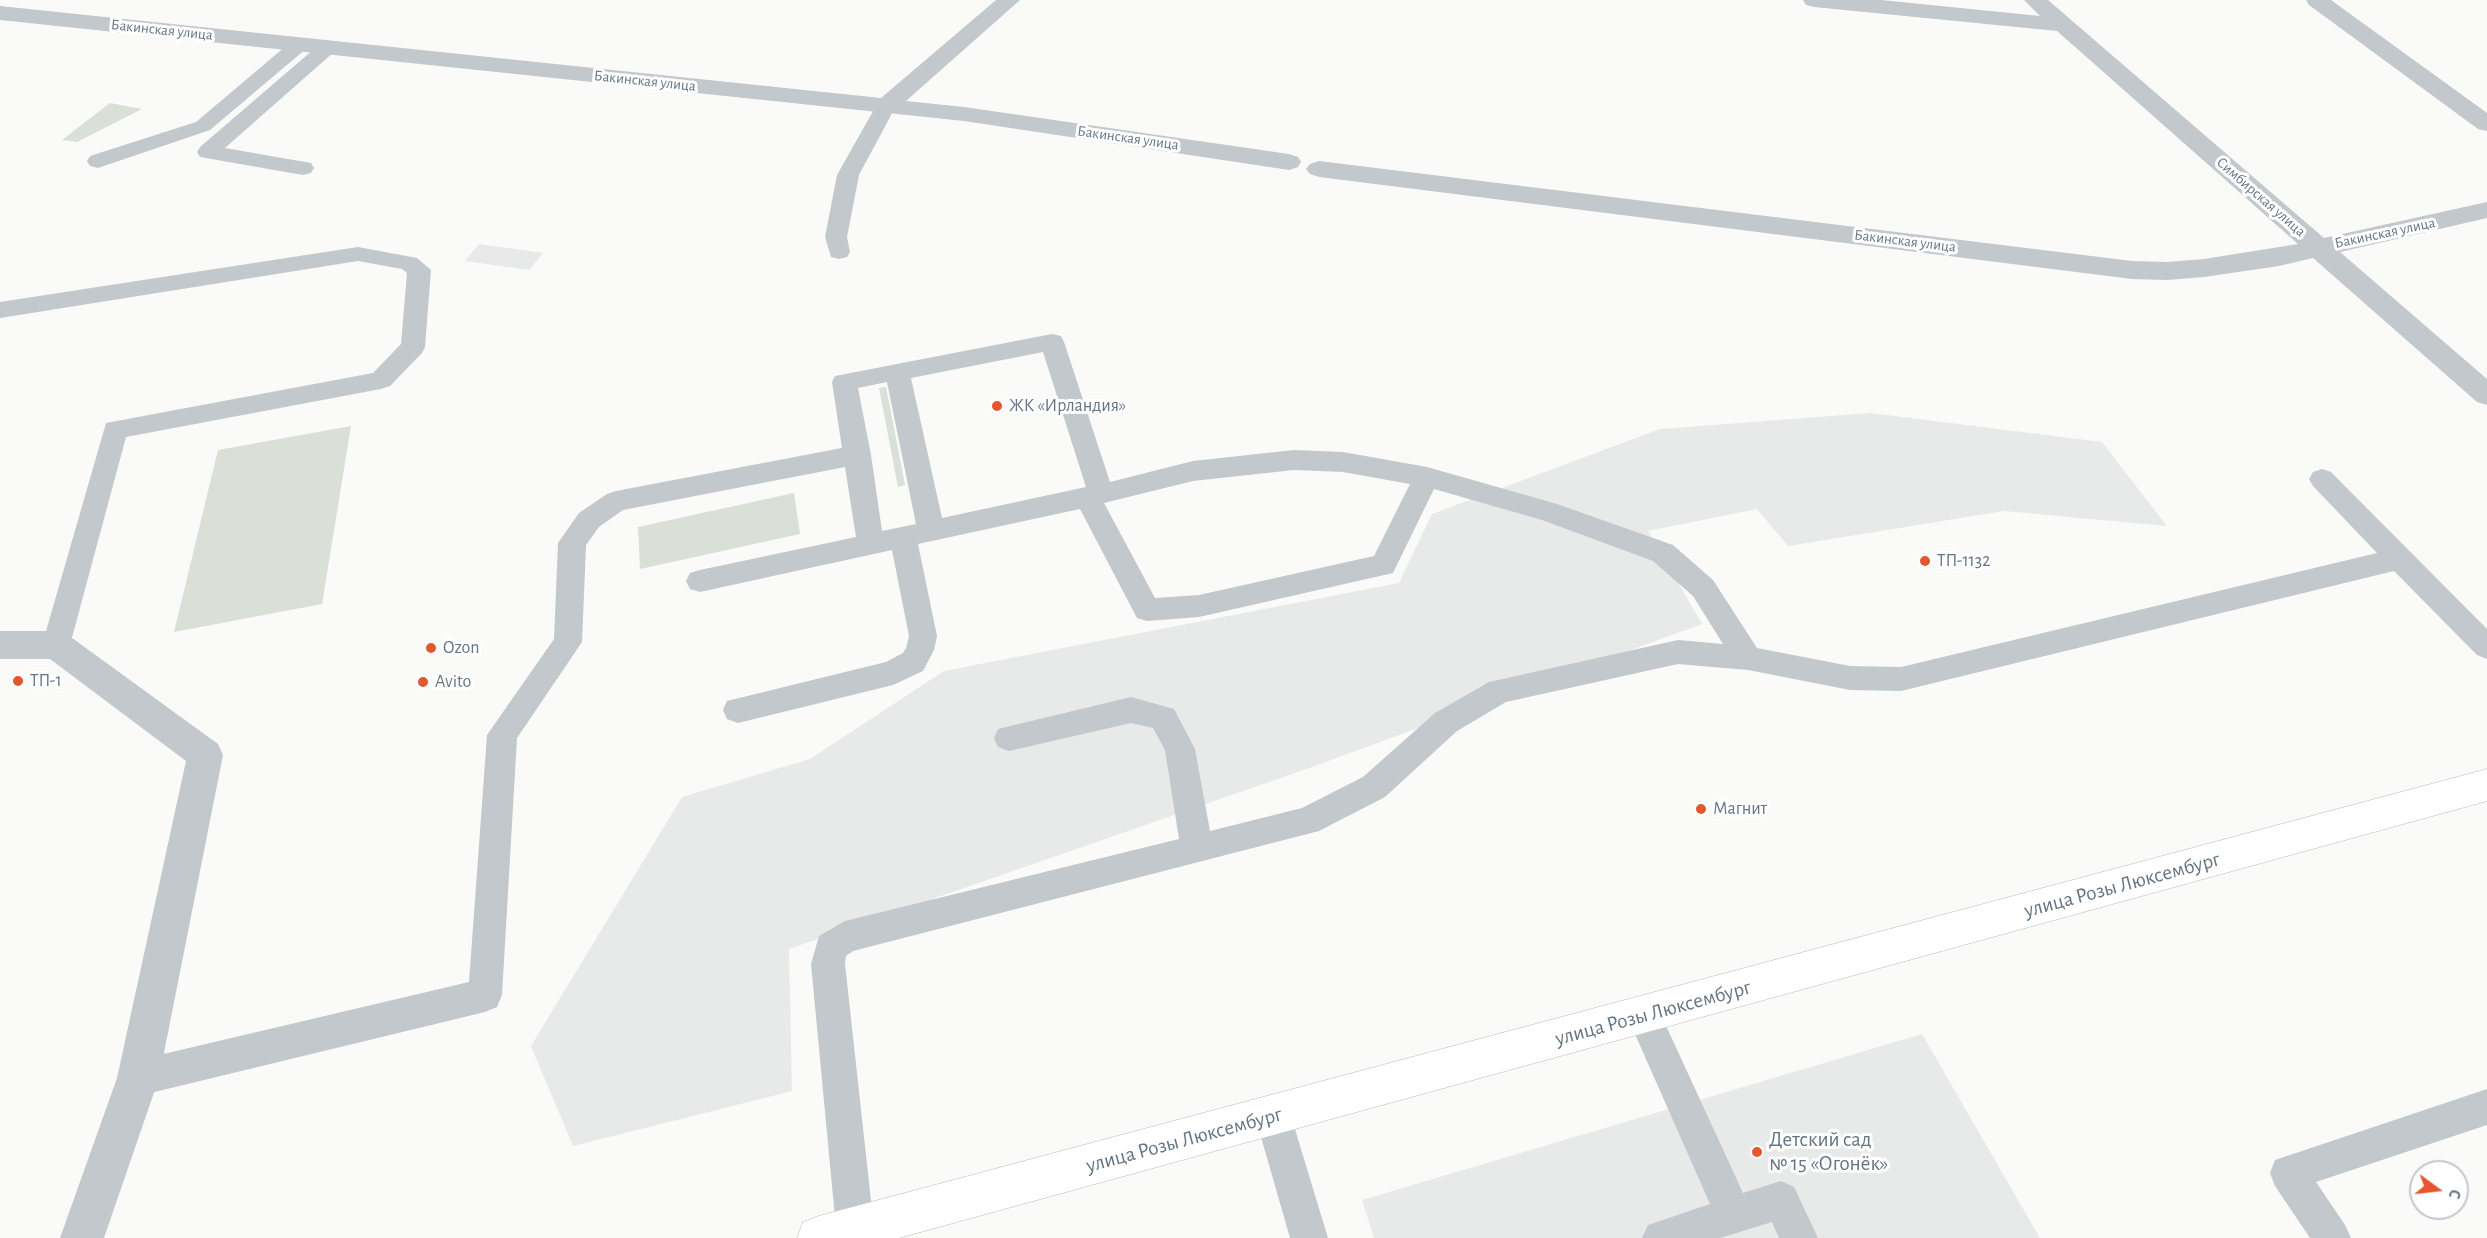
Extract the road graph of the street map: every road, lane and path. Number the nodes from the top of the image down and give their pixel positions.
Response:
1 (1009, 0) edge
2 (1814, 0) edge
3 (2035, 0) edge
4 (2317, 0) edge
5 (0, 13) edge
6 (2064, 26) junction
7 (300, 45) junction
8 (328, 47) junction
9 (886, 106) junction
10 (2487, 124) edge
11 (98, 161) dead end
12 (1289, 162) dead end
13 (303, 168) dead end
14 (1319, 169) dead end
15 (2487, 210) edge
16 (2318, 248) junction
17 (839, 252) dead end
18 (0, 310) edge
19 (897, 371) junction
20 (2487, 395) edge
21 (858, 455) junction
22 (1427, 477) junction
23 (2322, 479) dead end
24 (1094, 496) junction
25 (931, 531) junction
26 (903, 537) junction
27 (871, 544) junction
28 (2399, 559) junction
29 (700, 582) dead end
30 (0, 645) edge
31 (56, 645) junction
32 (2487, 647) edge
33 (1748, 658) junction
34 (738, 710) dead end
35 (1010, 738) dead end
36 (2487, 785) edge
37 (1197, 848) junction
38 (1644, 1016) junction
39 (138, 1078) junction
40 (2487, 1107) edge
41 (1273, 1116) junction
42 (1734, 1215) junction
43 (837, 1233) edge
44 (82, 1238) edge
45 (1309, 1238) edge
46 (1661, 1238) edge
47 (1799, 1238) edge
48 (2332, 1238) edge

1 - 9 street
2 - 6 street
3 - 6 street, Симбирская улица
4 - 10 street
5 - 7 street, Бакинская улица
6 - 16 street, Симбирская улица
7 - 8 street, Бакинская улица
7 - 11 lane
8 - 9 street, Бакинская улица
8 - 13 lane
9 - 12 street, Бакинская улица
9 - 17 lane
14 - 16 street, Бакинская улица
15 - 16 street, Бакинская улица
16 - 20 street, Симбирская улица
18 - 31 lane
19 - 21 lane
19 - 24 lane
19 - 25 lane
21 - 27 lane
21 - 39 lane
22 - 24 lane
22 - 24 lane
22 - 33 lane
23 - 28 lane
24 - 25 lane
25 - 26 lane
26 - 27 lane
26 - 34 lane
27 - 29 lane
28 - 32 lane
28 - 33 lane
30 - 31 street
31 - 39 street
33 - 37 lane
35 - 37 lane
36 - 38 main road, улица Розы Люксембург
37 - 43 lane
38 - 41 main road, улица Розы Люксембург
38 - 42 lane
39 - 44 street
40 - 48 lane
41 - 43 main road, улица Розы Люксембург
41 - 45 lane
42 - 46 lane
42 - 47 lane

